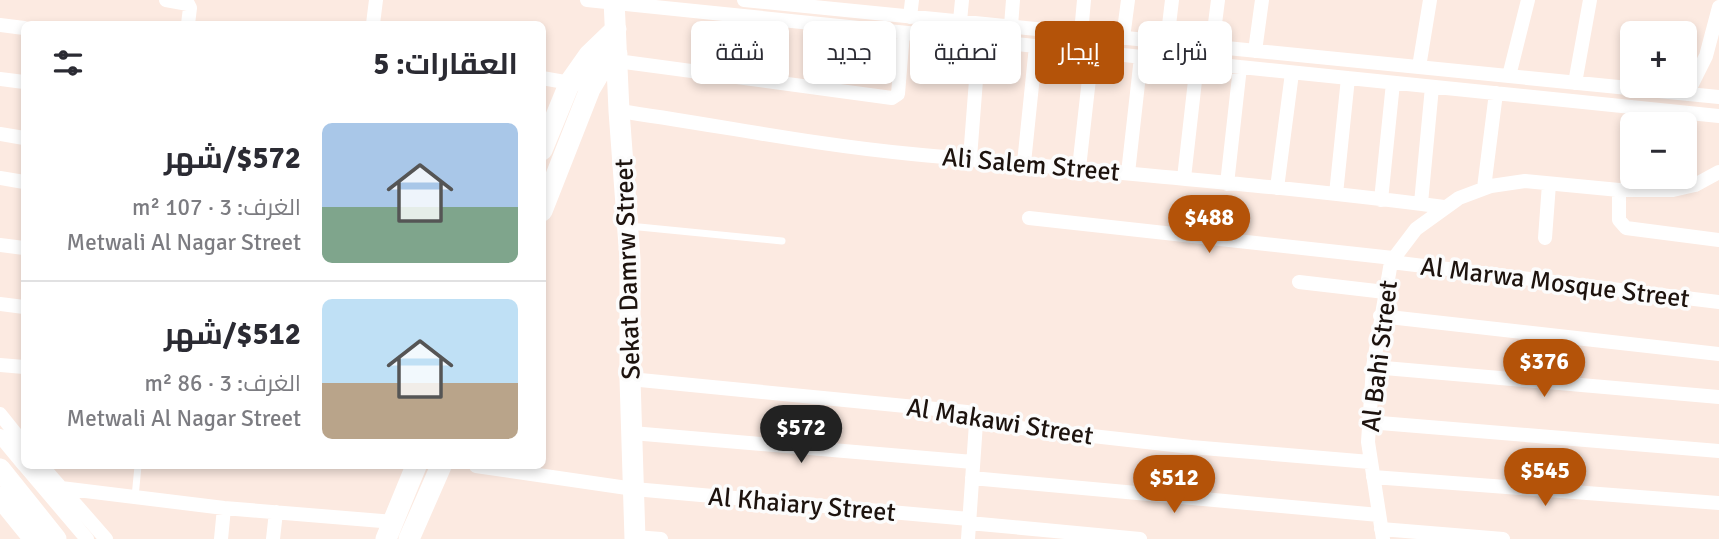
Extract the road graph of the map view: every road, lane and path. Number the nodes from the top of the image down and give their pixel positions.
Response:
1 (166, 0) edge
2 (376, 0) edge
3 (587, 0) edge
4 (744, 0) edge
5 (912, 0) edge
6 (962, 0) edge
7 (1013, 0) edge
8 (1084, 0) edge
9 (1128, 0) edge
10 (1172, 0) edge
11 (1218, 0) edge
12 (1262, 0) edge
13 (1430, 0) edge
14 (1528, 0) edge
15 (1590, 0) edge
16 (615, 2) edge
17 (859, 6) edge
18 (1719, 7) edge
19 (910, 17) junction
20 (188, 21) edge
21 (373, 21) edge
22 (960, 21) joint
23 (1011, 21) edge
24 (1081, 21) edge
25 (1170, 21) edge
26 (1215, 21) edge
27 (0, 25) edge
28 (21, 28) edge
29 (616, 29) junction
30 (1124, 30) edge
31 (903, 33) junction
32 (910, 34) edge
33 (1232, 49) edge
34 (1255, 51) junction
35 (1035, 56) edge
36 (617, 58) junction
37 (1232, 66) edge
38 (1240, 67) junction
39 (1419, 67) junction
40 (1292, 73) junction
41 (1697, 75) edge
42 (1509, 76) junction
43 (1348, 78) junction
44 (0, 79) edge
45 (546, 79) edge
46 (21, 82) edge
47 (1393, 83) junction
48 (1576, 83) junction
49 (976, 84) edge
50 (1088, 84) edge
51 (1138, 84) edge
52 (1195, 84) edge
53 (580, 85) junction
54 (1432, 87) junction
55 (1620, 87) edge
56 (1496, 93) junction
57 (1697, 95) edge
58 (1719, 97) edge
59 (619, 111) junction
60 (1719, 116) edge
61 (0, 134) edge
62 (21, 138) edge
63 (546, 143) edge
64 (970, 158) junction
65 (1024, 163) junction
66 (1079, 168) junction
67 (1719, 172) edge
68 (1128, 173) junction
69 (0, 178) edge
70 (1184, 178) junction
71 (21, 181) edge
72 (1227, 184) junction
73 (1549, 184) junction
74 (1277, 188) junction
75 (1484, 188) junction
76 (1619, 190) junction
77 (1336, 194) junction
78 (546, 198) edge
79 (1381, 200) junction
80 (1421, 204) junction
81 (1444, 206) junction
82 (1029, 218) dead end
83 (629, 226) junction
84 (1545, 238) dead end
85 (1719, 240) edge
86 (782, 241) dead end
87 (0, 245) edge
88 (21, 248) edge
89 (1392, 260) junction
90 (1300, 282) dead end
91 (1385, 292) junction
92 (1719, 302) edge
93 (0, 304) edge
94 (21, 307) edge
95 (1380, 316) junction
96 (1719, 354) edge
97 (0, 365) edge
98 (21, 367) edge
99 (1373, 367) junction
100 (630, 379) junction
101 (1719, 397) edge
102 (0, 414) edge
103 (1368, 422) junction
104 (976, 423) junction
105 (632, 433) junction
106 (0, 436) edge
107 (21, 440) edge
108 (1719, 451) edge
109 (21, 460) edge
110 (973, 463) junction
111 (0, 469) edge
112 (28, 469) edge
113 (45, 469) edge
114 (138, 469) edge
115 (412, 469) edge
116 (440, 469) edge
117 (497, 469) edge
118 (1371, 469) junction
119 (972, 478) junction
120 (61, 488) junction
121 (634, 489) junction
122 (135, 497) junction
123 (13, 503) edge
124 (1719, 503) edge
125 (224, 508) junction
126 (275, 512) junction
127 (969, 521) junction
128 (1381, 528) edge
129 (390, 531) edge
130 (32, 538) edge
131 (635, 538) edge
132 (56, 539) edge
133 (87, 539) edge
134 (106, 539) edge
135 (221, 539) edge
136 (273, 539) edge
137 (409, 539) edge
138 (661, 539) edge
139 (968, 539) edge
140 (1140, 539) edge
141 (1503, 539) edge

1 - 20 street
2 - 21 street
3 - 16 street
4 - 17 street
5 - 19 street
6 - 22 street
7 - 23 street
8 - 24 street
9 - 30 street
10 - 25 street
11 - 26 street
12 - 34 street
13 - 39 street
14 - 42 street
15 - 48 street
16 - 29 main road, Sekat Damrw Street
16 - 31 street
17 - 19 street
18 - 41 street
19 - 22 street
27 - 28 street
29 - 36 main road, Sekat Damrw Street
29 - 53 main road
31 - 32 street
31 - 36 street
33 - 34 street
34 - 39 street
35 - 65 street
36 - 53 main road
36 - 59 main road, Sekat Damrw Street
37 - 38 street
38 - 40 street
38 - 72 street
39 - 42 street
40 - 43 street
40 - 74 street
42 - 48 street
43 - 47 street
43 - 77 street
44 - 46 street
45 - 53 street
47 - 54 street
47 - 79 street
48 - 55 street
49 - 64 street
50 - 66 street
51 - 68 street
52 - 70 street
53 - 63 main road
53 - 78 main road
54 - 56 street
54 - 80 street
56 - 60 street
56 - 75 street
57 - 58 street
59 - 64 street, Ali Salem Street
59 - 83 main road, Sekat Damrw Street
61 - 62 street
64 - 65 street, Ali Salem Street
65 - 66 street, Ali Salem Street
66 - 68 street, Ali Salem Street
67 - 76 street, Al Bahi Street
68 - 70 street, Ali Salem Street
69 - 71 street
70 - 72 street, Ali Salem Street
72 - 74 street, Ali Salem Street
73 - 75 street, Al Bahi Street
73 - 76 street, Al Bahi Street
73 - 84 street
74 - 77 street, Ali Salem Street
75 - 81 street, Al Bahi Street
76 - 85 street
77 - 79 street, Ali Salem Street
79 - 80 street, Ali Salem Street
80 - 81 street, Ali Salem Street
81 - 89 street, Al Bahi Street
82 - 89 street, Al Marwa Mosque Street
83 - 86 lane
83 - 100 main road, Sekat Damrw Street
87 - 88 street
89 - 91 street, Al Bahi Street
89 - 92 street, Al Marwa Mosque Street
90 - 91 street
91 - 95 street, Al Bahi Street
93 - 94 street
95 - 96 street
95 - 99 street, Al Bahi Street
97 - 98 street
99 - 101 street
99 - 103 street, Al Bahi Street
100 - 104 street, Al Makawi Street
100 - 105 main road, Sekat Damrw Street
102 - 107 street
103 - 108 street
103 - 118 street, Al Bahi Street
104 - 110 street
104 - 118 street, Al Makawi Street
105 - 110 street
105 - 121 main road, Sekat Damrw Street
106 - 109 street
110 - 119 street
111 - 123 main road
112 - 133 street
113 - 120 street
114 - 122 lane
115 - 129 main road
116 - 137 main road
117 - 121 street, Al Khaiary Street
118 - 124 street, Al Makawi Street
118 - 128 street, Al Bahi Street
119 - 127 street
119 - 128 street
120 - 122 street
120 - 134 street
121 - 127 street, Al Khaiary Street
121 - 131 main road, Sekat Damrw Street
122 - 125 street
123 - 130 main road
123 - 132 main road
125 - 126 street
125 - 135 street
126 - 129 street
126 - 136 street
127 - 139 street
127 - 140 street, Al Khaiary Street
128 - 141 street
131 - 138 street

